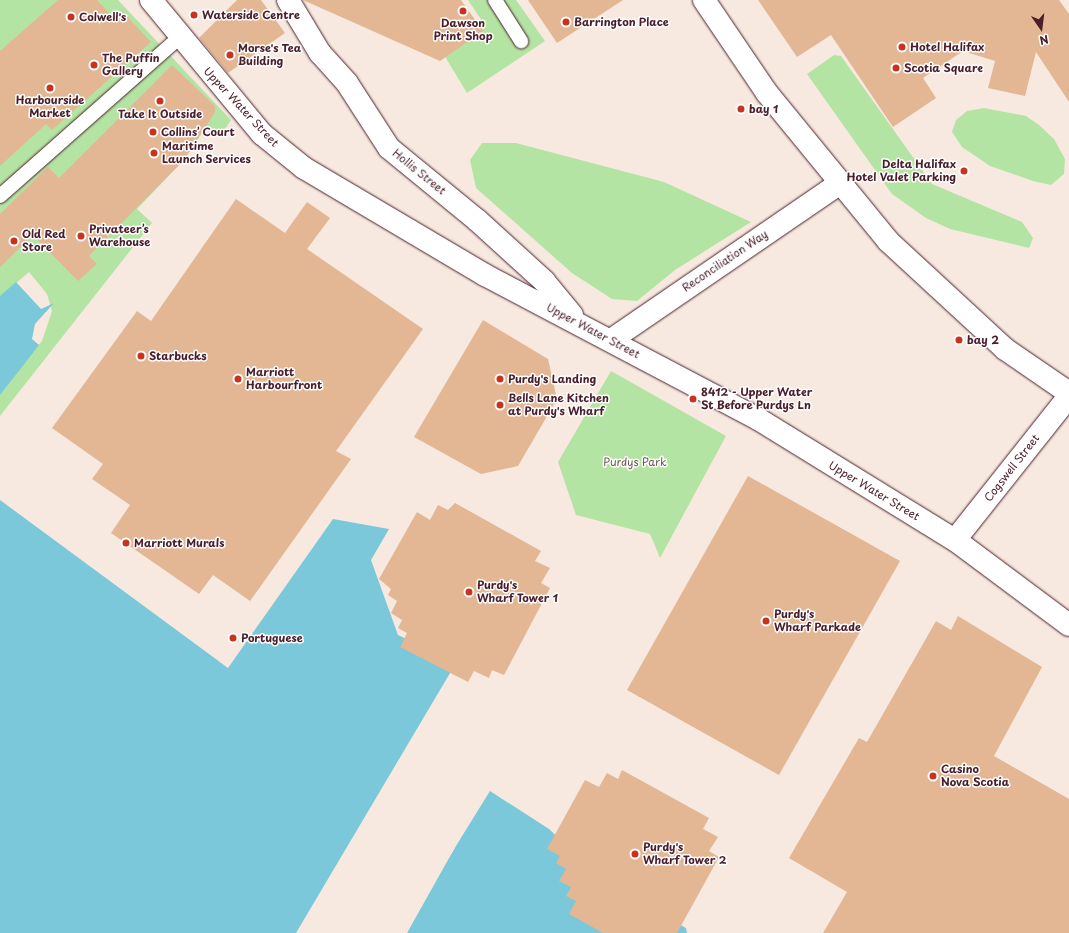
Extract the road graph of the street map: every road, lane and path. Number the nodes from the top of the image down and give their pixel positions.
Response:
1 (151, 0) edge
2 (288, 0) edge
3 (495, 0) edge
4 (704, 0) edge
5 (180, 36) junction
6 (521, 41) dead end
7 (840, 183) junction
8 (0, 196) edge
9 (576, 321) junction
10 (611, 340) junction
11 (1069, 393) edge
12 (1069, 396) edge
13 (955, 540) junction
14 (1069, 625) edge

1 - 5 street, Upper Water Street
2 - 9 street, Hollis Street
3 - 6 street
4 - 7 street
5 - 8 street
5 - 9 street, Upper Water Street
7 - 10 street, Reconciliation Way
7 - 11 street
9 - 10 street, Upper Water Street
10 - 13 street, Upper Water Street
12 - 13 street, Cogswell Street
13 - 14 street, Upper Water Street

